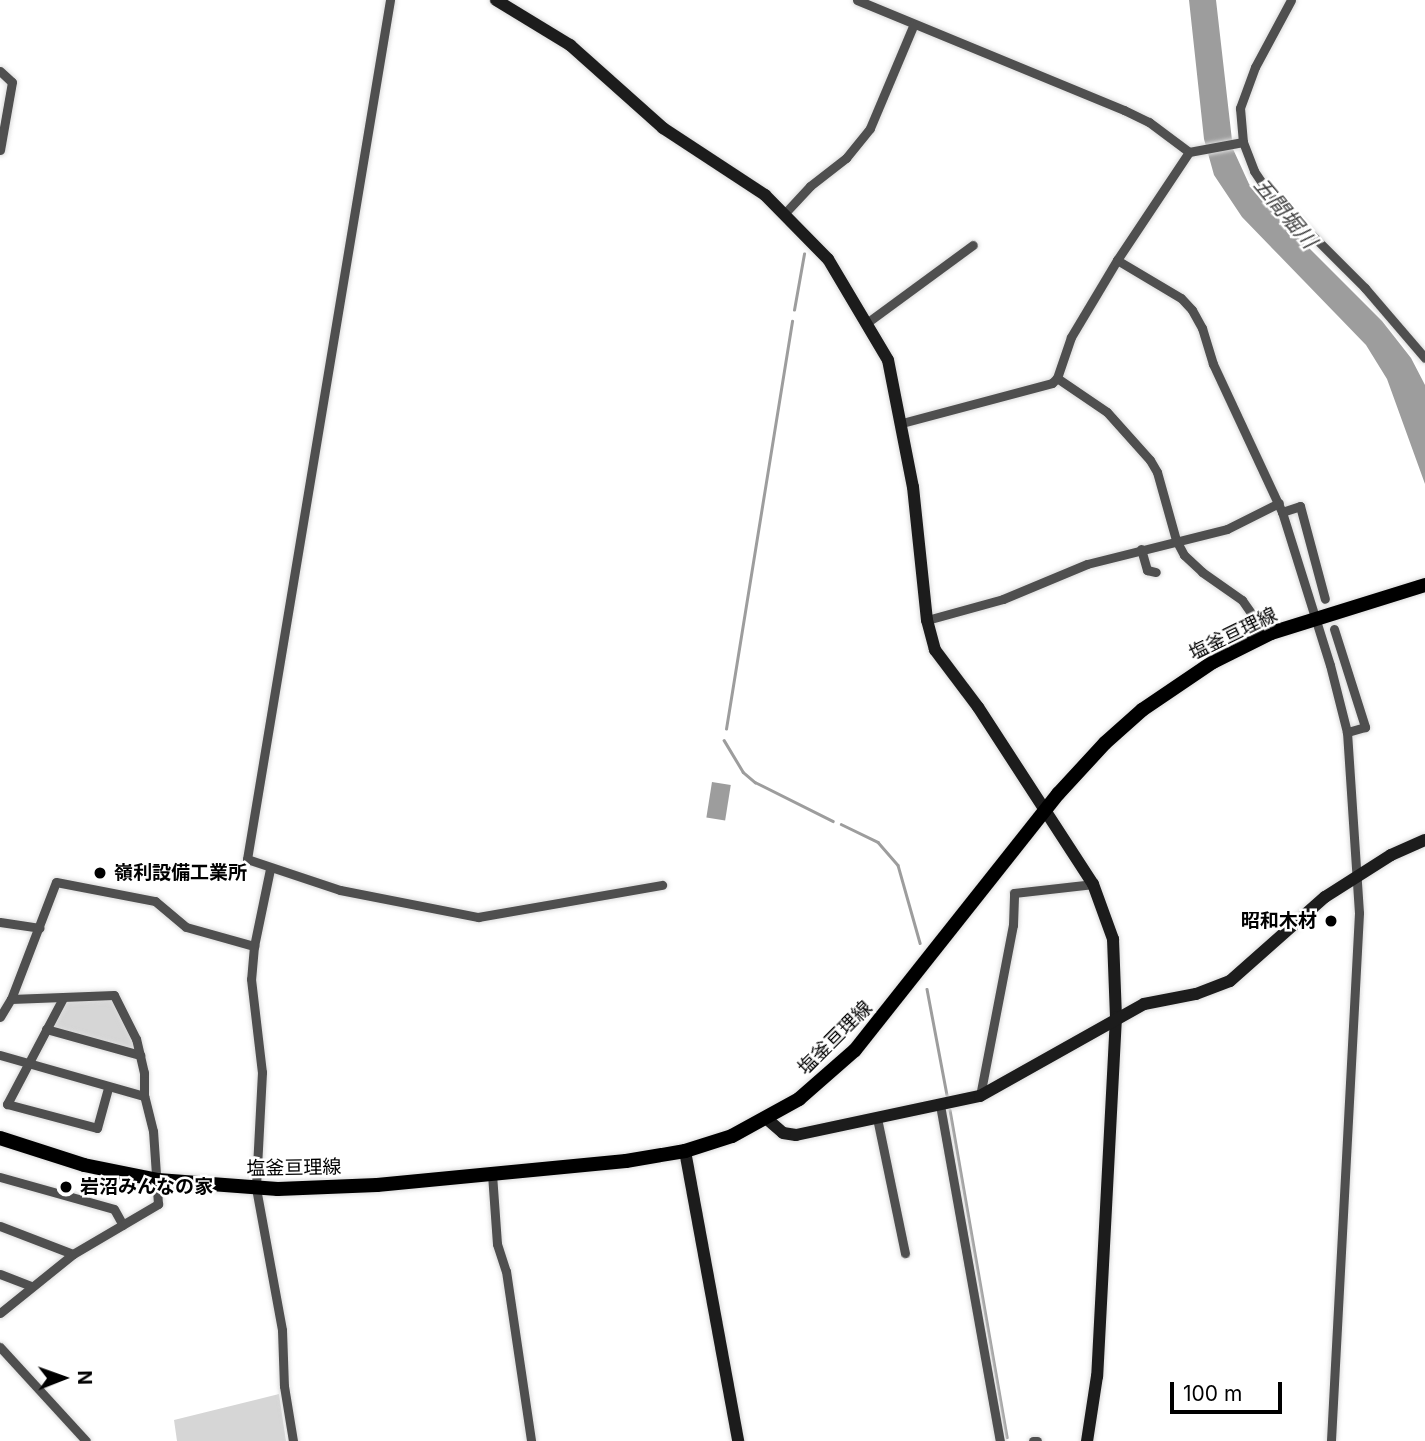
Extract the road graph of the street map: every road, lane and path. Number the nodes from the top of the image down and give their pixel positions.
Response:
1 (390, 0) edge
2 (496, 0) edge
3 (857, 0) edge
4 (1291, 0) edge
5 (914, 26) junction
6 (0, 71) edge
7 (1243, 142) junction
8 (0, 150) edge
9 (1189, 152) junction
10 (785, 213) junction
11 (974, 245) dead end
12 (1117, 260) junction
13 (868, 322) junction
14 (1425, 358) edge
15 (1057, 378) junction
16 (902, 423) junction
17 (1281, 508) junction
18 (1176, 540) junction
19 (1141, 549) junction
20 (1156, 572) dead end
21 (1425, 585) edge
22 (1325, 599) dead end
23 (1253, 615) dead end
24 (1316, 617) junction
25 (927, 620) junction
26 (1334, 629) dead end
27 (1347, 732) junction
28 (1047, 810) junction
29 (1425, 840) edge
30 (270, 869) junction
31 (1355, 876) junction
32 (1093, 884) junction
33 (662, 885) dead end
34 (0, 922) edge
35 (40, 928) junction
36 (254, 946) junction
37 (63, 998) junction
38 (11, 999) junction
39 (0, 1015) edge
40 (1116, 1017) junction
41 (46, 1029) junction
42 (0, 1055) edge
43 (140, 1055) junction
44 (27, 1064) junction
45 (108, 1088) junction
46 (144, 1096) junction
47 (980, 1096) junction
48 (940, 1105) junction
49 (877, 1118) junction
50 (767, 1119) junction
51 (0, 1138) edge
52 (685, 1151) junction
53 (492, 1174) junction
54 (0, 1177) edge
55 (158, 1180) junction
56 (256, 1188) junction
57 (123, 1225) junction
58 (0, 1226) edge
59 (905, 1253) dead end
60 (73, 1254) junction
61 (0, 1274) edge
62 (31, 1286) junction
63 (0, 1313) edge
64 (0, 1347) edge
65 (86, 1441) edge
66 (293, 1441) edge
67 (531, 1441) edge
68 (738, 1441) edge
69 (1000, 1441) edge
70 (1087, 1441) edge
71 (1331, 1441) edge

1 - 30 street
2 - 10 street
3 - 5 street
4 - 7 street
5 - 9 street
5 - 10 street
6 - 8 street
7 - 9 street
7 - 14 street
9 - 12 street
10 - 13 street
11 - 13 street
12 - 15 street
12 - 17 street
13 - 16 street
15 - 16 street
15 - 18 street
16 - 25 street
17 - 18 street
17 - 22 street
17 - 24 street
18 - 19 street
18 - 23 street
19 - 20 street
19 - 25 street
21 - 24 main road, 塩釜亘理線
24 - 27 street
24 - 28 main road, 塩釜亘理線
25 - 28 street
26 - 27 street
27 - 31 street
28 - 32 street
28 - 50 main road, 塩釜亘理線
29 - 31 street
30 - 33 street
30 - 36 street
31 - 40 street
31 - 71 street
32 - 40 street
32 - 47 street
34 - 35 street
35 - 36 street
35 - 38 street
36 - 56 street
37 - 38 street
37 - 41 street
37 - 43 street
38 - 39 street
40 - 47 street
40 - 70 street
41 - 43 street
41 - 44 street
42 - 44 street
43 - 46 street
44 - 45 street
44 - 45 street
45 - 46 street
46 - 55 street
47 - 48 street
48 - 49 street
48 - 69 street
49 - 50 street
49 - 59 street
50 - 52 main road, 塩釜亘理線
51 - 55 main road, 塩釜亘理線
52 - 53 main road, 塩釜亘理線
52 - 68 street
53 - 56 main road, 塩釜亘理線
53 - 67 street
54 - 57 street
55 - 56 main road, 塩釜亘理線
55 - 57 street
56 - 66 street
57 - 60 street
58 - 60 street
60 - 62 street
61 - 62 street
62 - 63 street
64 - 65 street

